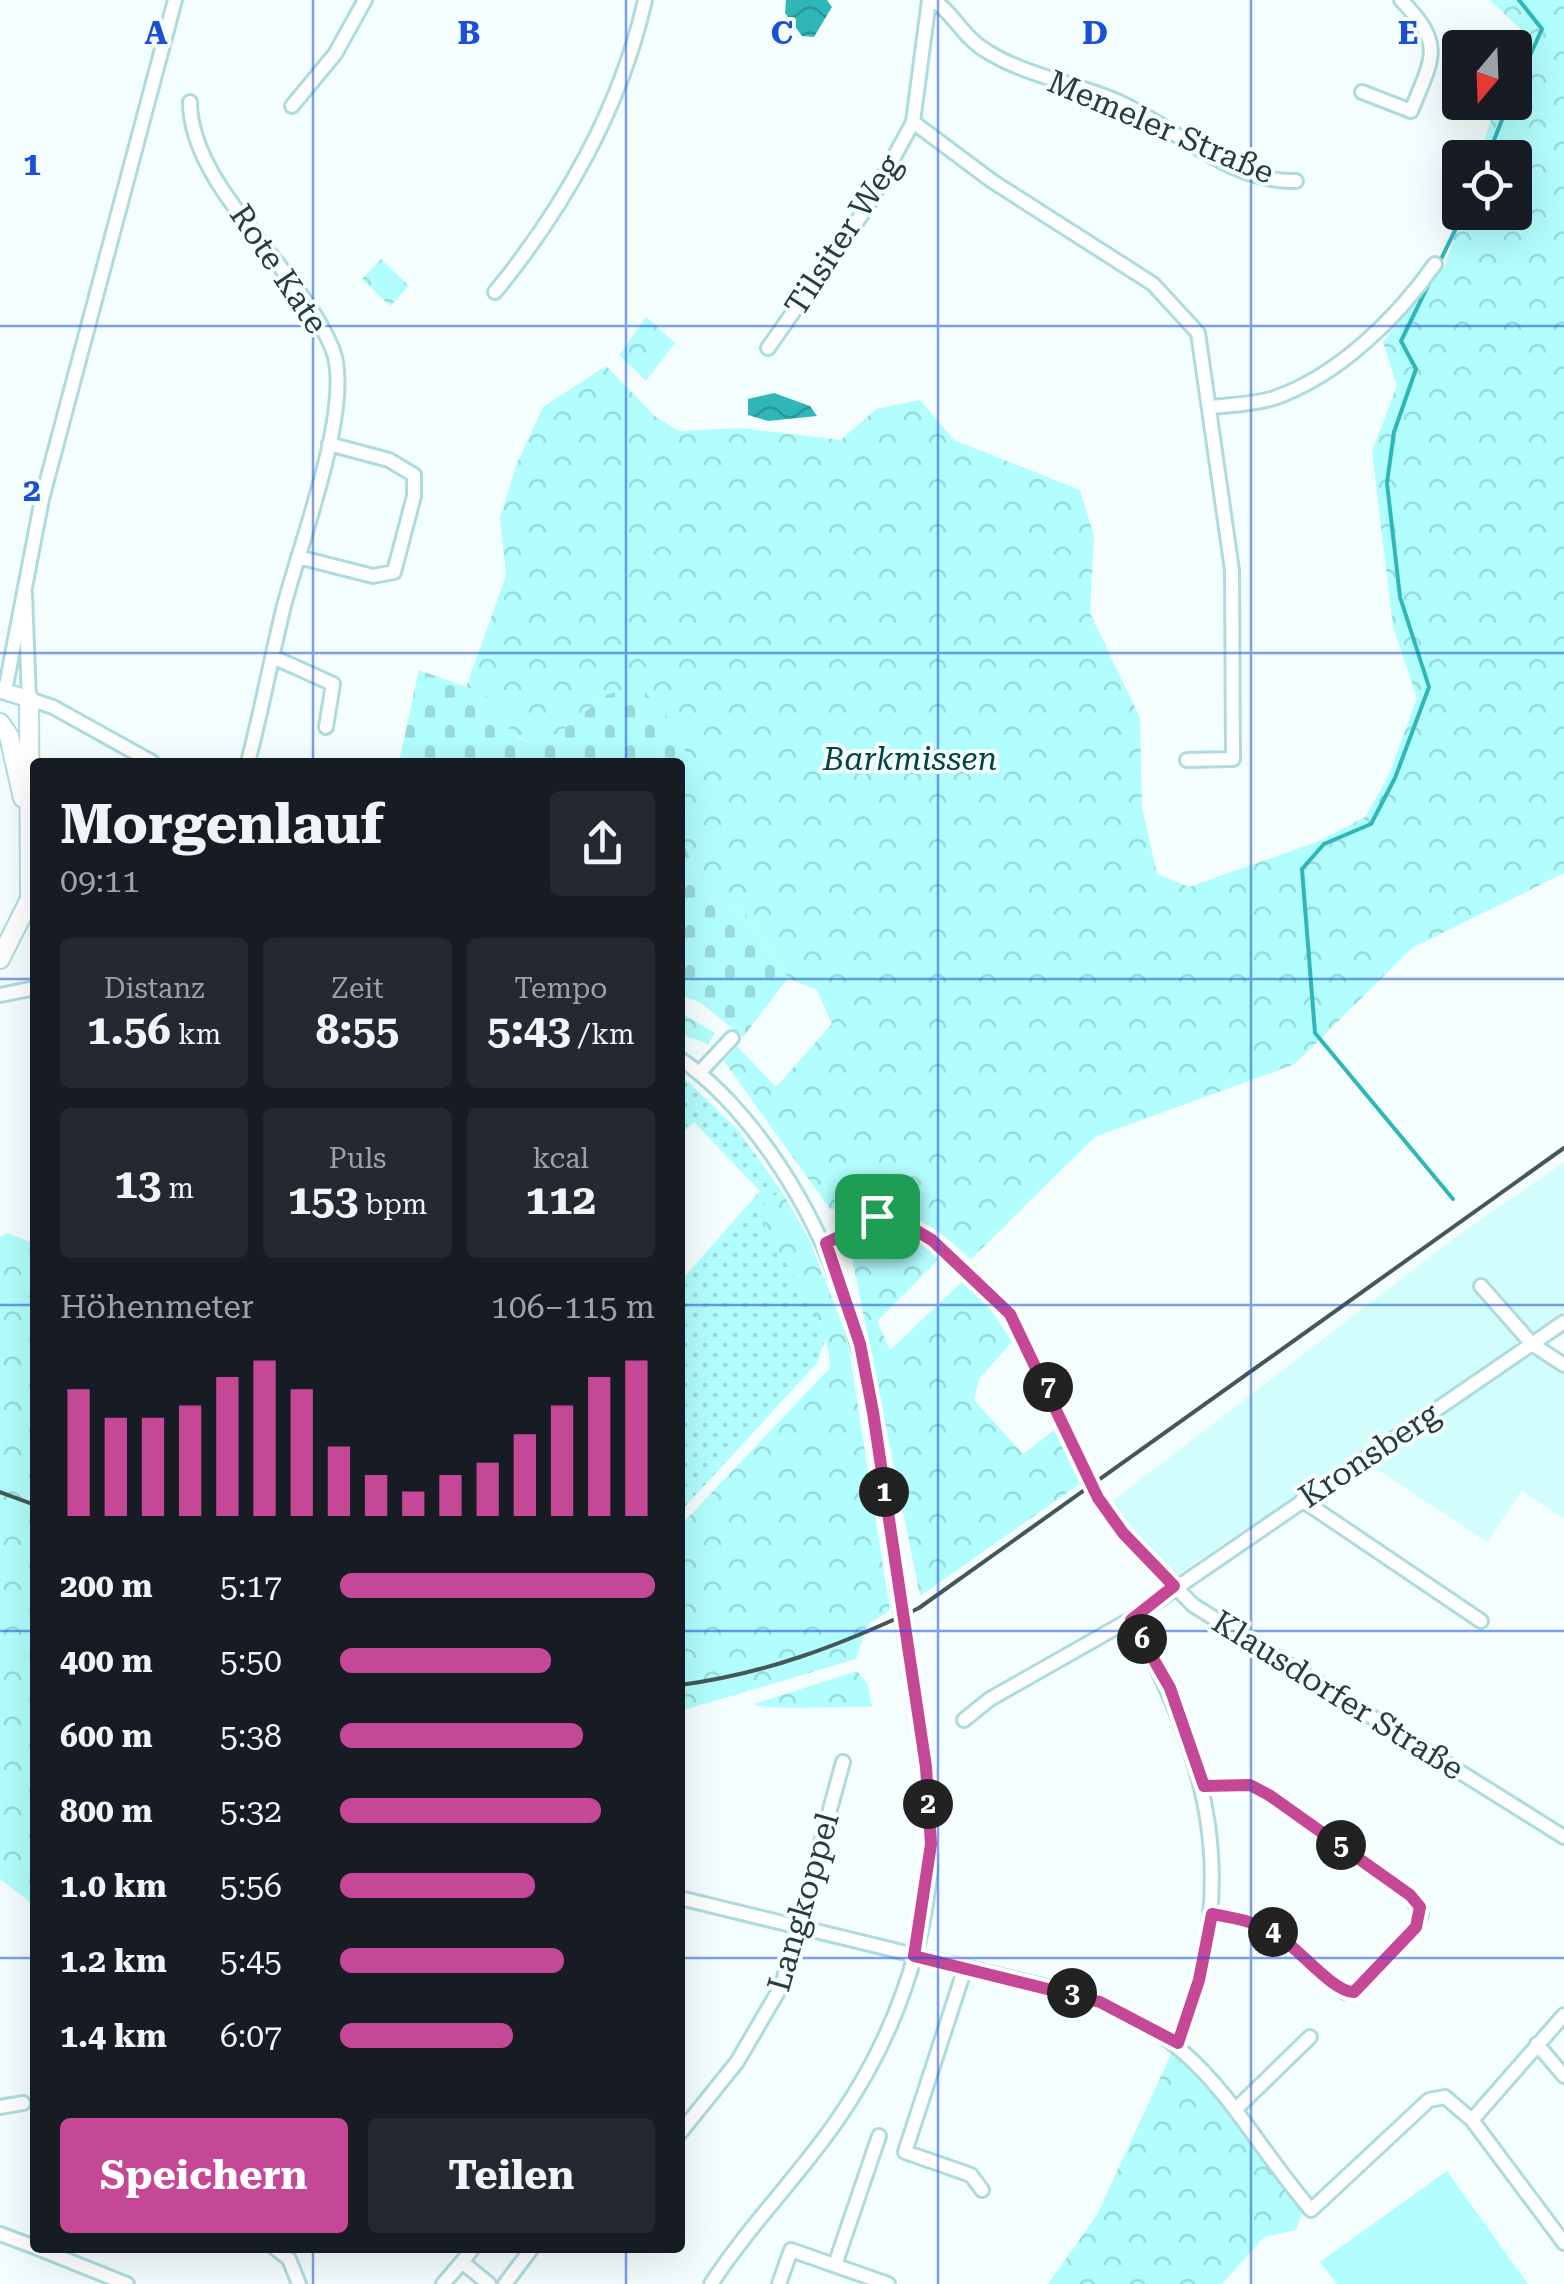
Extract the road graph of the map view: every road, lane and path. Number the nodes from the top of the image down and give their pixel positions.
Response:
1 (175, 0) edge
2 (365, 0) edge
3 (645, 0) edge
4 (931, 0) edge
5 (1400, 0) edge
6 (1362, 92) dead end
7 (190, 102) dead end
8 (292, 106) dead end
9 (913, 122) junction
10 (1296, 180) dead end
11 (1436, 264) dead end
12 (495, 292) dead end
13 (768, 348) dead end
14 (1212, 407) junction
15 (328, 444) junction
16 (298, 557) junction
17 (24, 591) junction
18 (273, 657) junction
19 (2, 691) edge
20 (29, 699) junction
21 (326, 727) dead end
22 (4, 729) edge
23 (145, 758) edge
24 (249, 758) edge
25 (1187, 760) dead end
26 (30, 768) edge
27 (30, 834) edge
28 (30, 884) edge
29 (25, 915) junction
30 (0, 939) edge
31 (0, 959) edge
32 (30, 989) edge
33 (0, 995) edge
34 (732, 1038) dead end
35 (685, 1062) edge
36 (700, 1072) junction
37 (826, 1243) junction
38 (1482, 1286) dead end
39 (1564, 1322) edge
40 (1532, 1344) junction
41 (1564, 1366) edge
42 (1302, 1500) junction
43 (1174, 1586) junction
44 (1131, 1620) junction
45 (1482, 1621) dead end
46 (964, 1720) dead end
47 (843, 1762) dead end
48 (1204, 1786) junction
49 (1564, 1837) edge
50 (685, 1899) edge
51 (1212, 1914) junction
52 (800, 1927) junction
53 (914, 1956) junction
54 (964, 1968) junction
55 (1564, 2014) edge
56 (1310, 2038) dead end
57 (1178, 2043) junction
58 (1537, 2044) junction
59 (1564, 2076) edge
60 (23, 2103) dead end
61 (0, 2107) edge
62 (1236, 2109) junction
63 (1472, 2120) junction
64 (685, 2127) edge
65 (879, 2136) dead end
66 (982, 2190) dead end
67 (0, 2234) edge
68 (1564, 2243) edge
69 (30, 2245) edge
70 (51, 2253) edge
71 (281, 2253) edge
72 (470, 2253) edge
73 (528, 2253) edge
74 (462, 2262) junction
75 (835, 2265) junction
76 (127, 2284) edge
77 (299, 2284) edge
78 (443, 2284) edge
79 (489, 2284) edge
80 (505, 2284) edge
81 (711, 2284) edge
82 (779, 2284) edge
83 (888, 2284) edge

1 - 17 street
2 - 8 street
3 - 12 street
4 - 9 street, Tilsiter Weg
4 - 10 street, Memeler Straße
5 - 6 street
7 - 15 street, Rote Kate
9 - 13 street, Tilsiter Weg
9 - 14 street
11 - 14 street
14 - 25 street
15 - 16 street, Rote Kate
15 - 16 street
16 - 18 street, Rote Kate
17 - 19 street
17 - 20 street
18 - 21 street
18 - 24 street, Rote Kate
19 - 20 main road
20 - 22 highway
20 - 23 street
20 - 26 highway
22 - 27 highway
28 - 29 highway
29 - 30 highway
29 - 31 highway
32 - 33 street
34 - 36 street
35 - 36 street
36 - 37 street
37 - 43 street, Klausdorfer Straße
37 - 53 street, bridge
38 - 40 street
39 - 40 street, Kronsberg
40 - 41 street
40 - 42 street, Kronsberg
42 - 43 street, Kronsberg
42 - 45 street
43 - 44 street, Kronsberg
43 - 49 street, Klausdorfer Straße
44 - 46 street, Kronsberg
44 - 48 street
47 - 52 street, Langkoppel
48 - 51 street
48 - 51 street
50 - 52 street
51 - 57 street
52 - 53 street
52 - 64 street, Langkoppel
53 - 54 street
53 - 81 street
54 - 57 street
54 - 66 street
55 - 58 street
56 - 62 street
57 - 62 street
58 - 59 street
58 - 63 street
60 - 61 street
62 - 63 street
63 - 68 street
65 - 75 street
67 - 69 street
70 - 76 street
71 - 77 street
72 - 74 street
73 - 80 street
74 - 78 street
74 - 79 street
75 - 82 street
75 - 83 street

